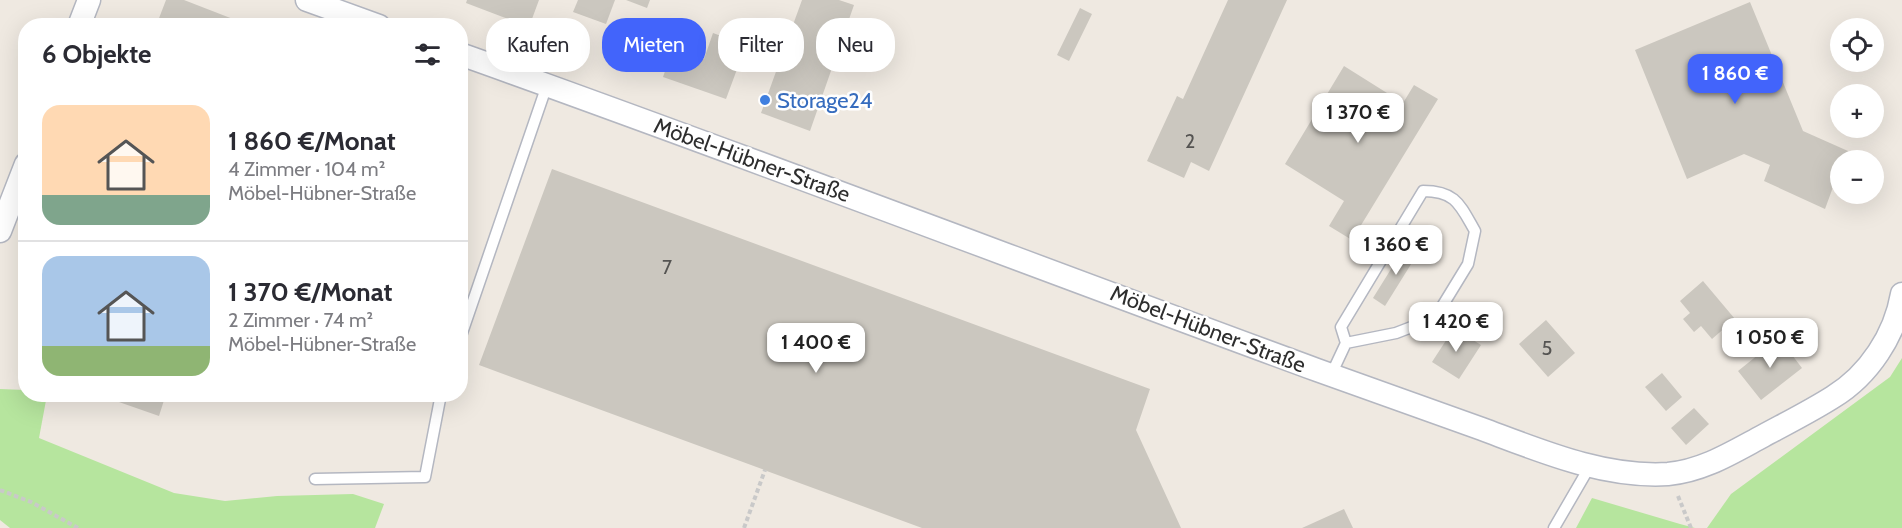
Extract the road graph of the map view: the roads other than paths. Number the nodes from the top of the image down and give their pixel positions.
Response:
1 (89, 0) edge
2 (307, 0) edge
3 (82, 18) edge
4 (357, 18) edge
5 (468, 57) edge
6 (547, 85) junction
7 (18, 185) edge
8 (0, 231) edge
9 (1902, 294) edge
10 (468, 316) edge
11 (1346, 344) junction
12 (1331, 375) junction
13 (439, 402) edge
14 (1590, 466) junction
15 (315, 480) dead end
16 (1554, 528) edge

1 - 3 street
2 - 4 street
5 - 6 street, Möbel-Hübner-Straße
6 - 10 lane
6 - 12 street, Möbel-Hübner-Straße
7 - 8 street
9 - 14 street, Möbel-Hübner-Straße
11 - 11 lane
11 - 12 lane
12 - 14 street, Möbel-Hübner-Straße
13 - 15 lane
14 - 16 lane

